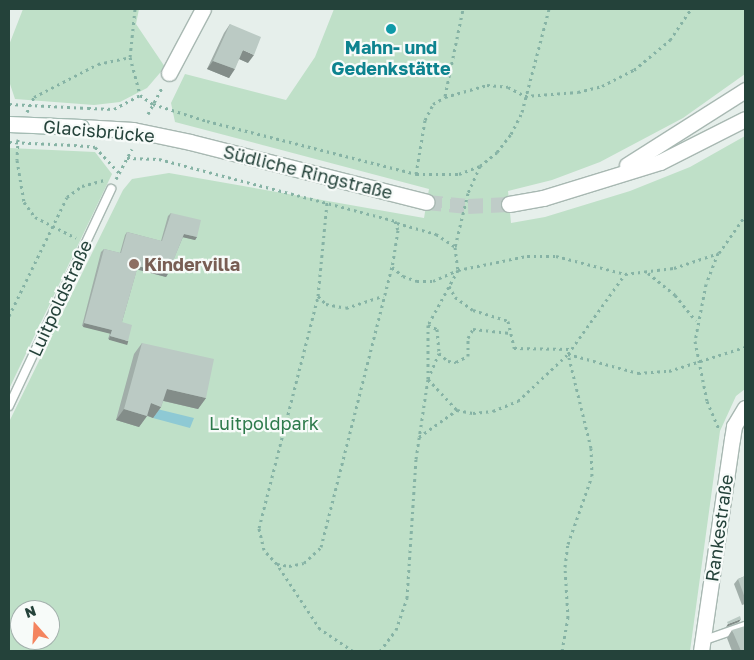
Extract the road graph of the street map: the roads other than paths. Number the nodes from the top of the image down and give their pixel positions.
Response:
1 (203, 9) edge
2 (169, 73) road end
3 (745, 90) edge
4 (745, 119) edge
5 (9, 124) edge
6 (190, 142) joint
7 (594, 182) junction
8 (111, 189) dead end
9 (427, 202) tunnel mouth
10 (509, 204) tunnel mouth
11 (9, 406) edge
12 (745, 408) edge
13 (745, 626) edge
14 (701, 646) edge

1 - 2 main road
3 - 7 main road
4 - 7 main road
5 - 6 main road, Glacisbrücke, bridge
6 - 9 main road, Südliche Ringstraße
7 - 10 main road
8 - 11 lane, Luitpoldstraße
12 - 14 main road, Rankestraße
13 - 14 lane

